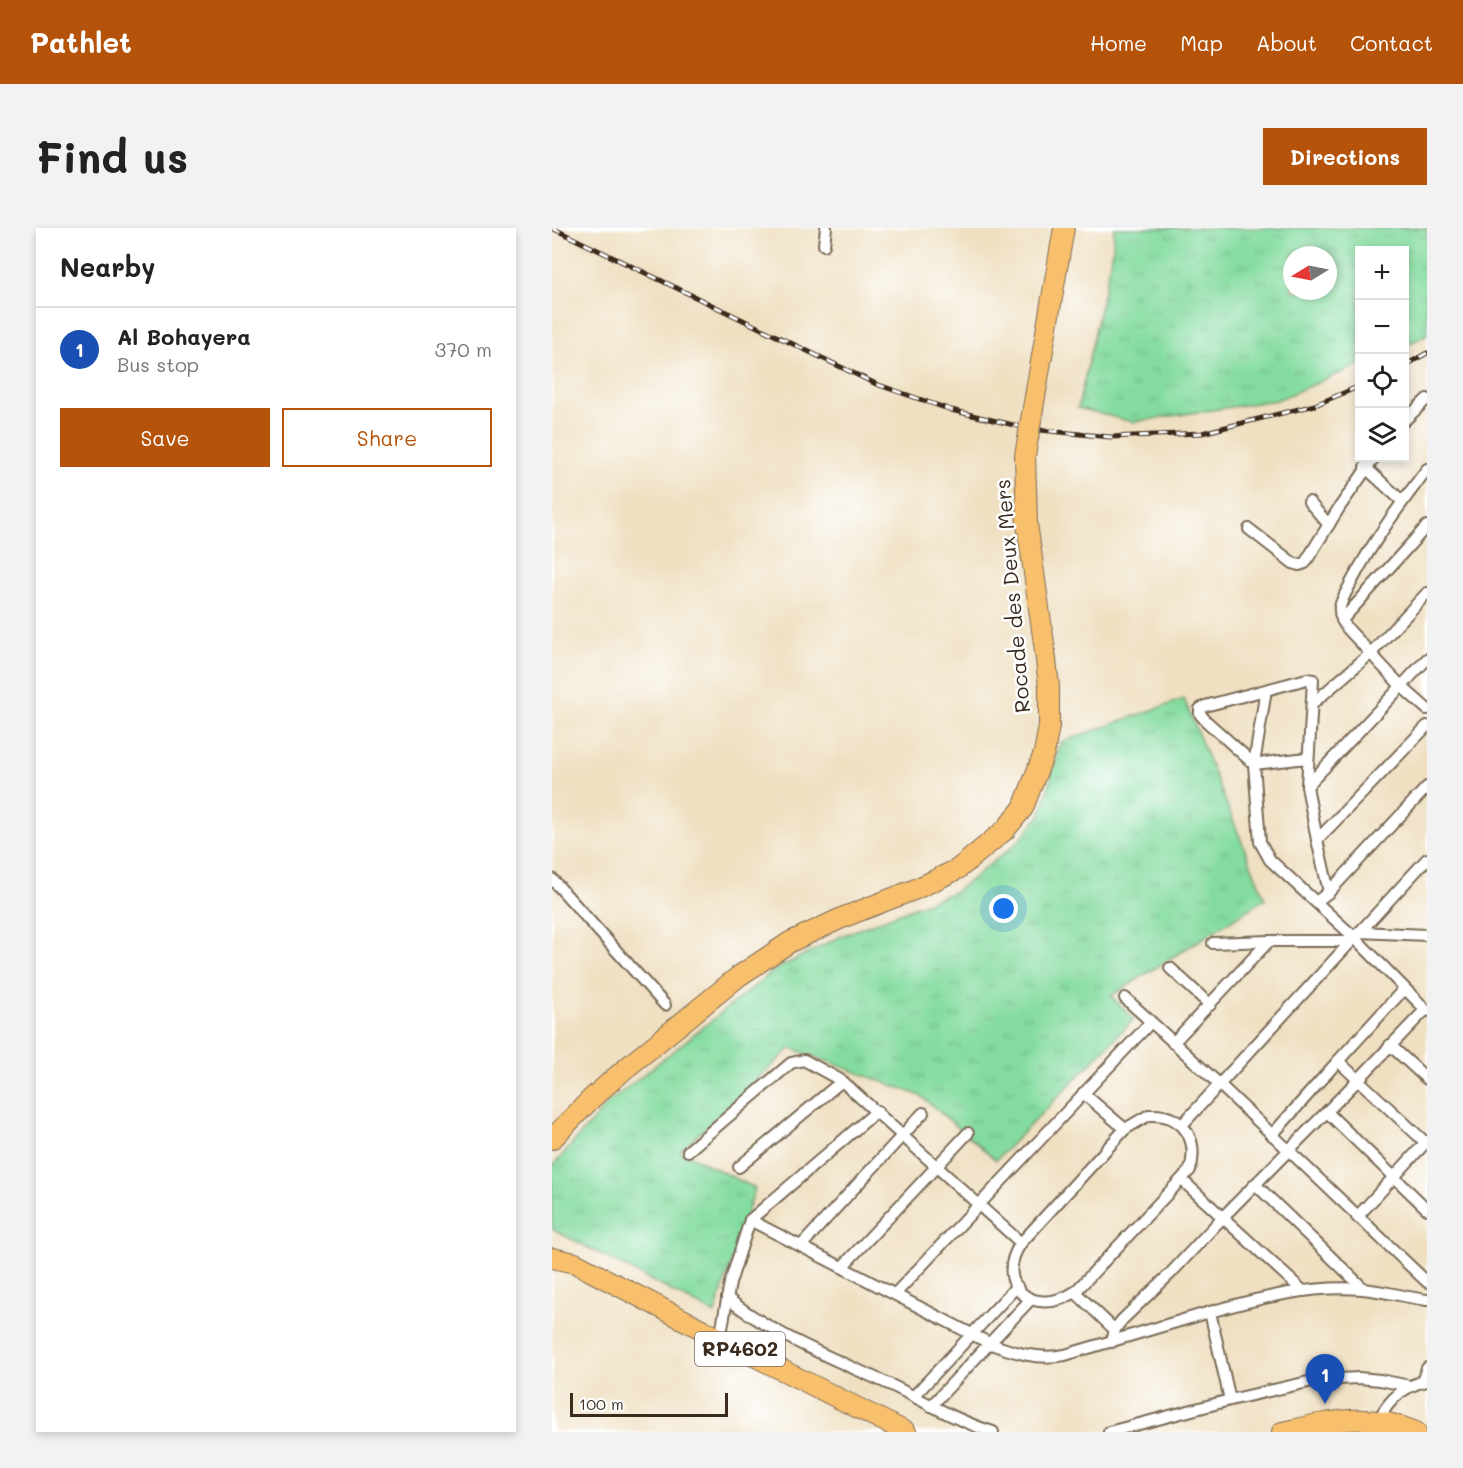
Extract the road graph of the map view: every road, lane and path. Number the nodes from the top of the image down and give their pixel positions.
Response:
1 (826, 228) edge
2 (1064, 228) edge
3 (824, 245) dead end
4 (1427, 399) edge
5 (1409, 416) edge
6 (1370, 462) edge
7 (1365, 468) junction
8 (1426, 473) edge
9 (1402, 501) junction
10 (1309, 502) dead end
11 (1329, 525) junction
12 (1427, 526) edge
13 (1249, 528) dead end
14 (1427, 593) edge
15 (1342, 620) junction
16 (1370, 654) junction
17 (1427, 659) edge
18 (1401, 686) junction
19 (1266, 690) junction
20 (1312, 704) junction
21 (1427, 709) edge
22 (1427, 726) edge
23 (1307, 758) junction
24 (1254, 764) junction
25 (1307, 786) junction
26 (1427, 787) edge
27 (1317, 840) junction
28 (1427, 859) edge
29 (552, 879) edge
30 (1329, 892) junction
31 (1316, 902) junction
32 (1427, 935) edge
33 (1355, 937) junction
34 (1269, 941) junction
35 (1213, 943) dead end
36 (1170, 968) dead end
37 (1404, 989) junction
38 (1125, 998) dead end
39 (665, 1005) dead end
40 (1210, 1005) junction
41 (1426, 1011) edge
42 (1150, 1023) junction
43 (1173, 1043) junction
44 (1390, 1045) junction
45 (1338, 1061) junction
46 (1427, 1079) edge
47 (1358, 1080) junction
48 (842, 1081) junction
49 (1219, 1084) junction
50 (1083, 1093) junction
51 (877, 1111) junction
52 (1327, 1112) junction
53 (922, 1113) dead end
54 (1182, 1125) junction
55 (1125, 1129) junction
56 (968, 1133) dead end
57 (1272, 1135) junction
58 (903, 1136) junction
59 (552, 1139) edge
60 (1427, 1143) edge
61 (688, 1151) dead end
62 (1287, 1151) junction
63 (938, 1166) junction
64 (739, 1167) dead end
65 (1394, 1178) junction
66 (1182, 1180) junction
67 (1255, 1184) junction
68 (980, 1204) junction
69 (1427, 1209) edge
70 (1223, 1217) junction
71 (1358, 1217) junction
72 (750, 1220) junction
73 (1021, 1243) junction
74 (552, 1244) edge
75 (801, 1246) junction
76 (552, 1258) edge
77 (575, 1263) junction
78 (842, 1267) junction
79 (1427, 1282) edge
80 (1017, 1286) junction
81 (1364, 1289) junction
82 (1303, 1291) junction
83 (1075, 1292) junction
84 (896, 1294) junction
85 (727, 1298) junction
86 (1030, 1300) junction
87 (1427, 1300) edge
88 (1210, 1312) junction
89 (973, 1333) junction
90 (1114, 1336) junction
91 (720, 1339) junction
92 (991, 1344) junction
93 (1427, 1368) edge
94 (1424, 1382) edge
95 (1410, 1386) junction
96 (914, 1396) junction
97 (1230, 1400) junction
98 (931, 1406) junction
99 (1376, 1426) edge
100 (906, 1432) edge
101 (993, 1432) edge
102 (1109, 1432) edge
103 (1282, 1432) edge
104 (1416, 1432) edge

1 - 3 street
2 - 59 highway, Rocade des Deux Mers, bridge
4 - 5 street
6 - 7 street
7 - 9 street
7 - 11 street
8 - 9 street
9 - 15 street
10 - 11 street
11 - 13 street
12 - 15 street
14 - 16 street
15 - 16 street
16 - 18 street
16 - 20 street
17 - 18 street
18 - 21 street
18 - 25 street
19 - 20 street
19 - 24 street
19 - 24 street
20 - 23 street
22 - 27 street
23 - 24 street
23 - 25 street
24 - 31 street
25 - 27 street
26 - 30 street
27 - 30 street
28 - 33 street
29 - 39 street
30 - 31 street
31 - 33 street
32 - 33 street
33 - 34 street
33 - 37 street
33 - 49 street
34 - 35 street
34 - 40 street
36 - 40 street
37 - 41 street
37 - 45 street
38 - 42 street
40 - 43 street
41 - 44 street
42 - 43 street
42 - 50 street
43 - 49 street
44 - 46 street
44 - 47 street
45 - 47 street
45 - 57 street
47 - 52 street
47 - 60 street
48 - 51 street
48 - 61 street
48 - 64 street
49 - 54 street
49 - 57 street
50 - 55 street
50 - 68 street
51 - 58 street
51 - 72 street
52 - 62 street
52 - 65 street
53 - 58 street
54 - 55 street
54 - 66 street
55 - 73 street
56 - 63 street
57 - 62 street
58 - 63 street
58 - 75 street
60 - 65 street
62 - 67 street
62 - 71 street
63 - 68 street
63 - 78 street
65 - 69 street
65 - 71 street
66 - 70 street
66 - 83 street
67 - 70 street
67 - 81 street
68 - 73 street
68 - 84 street
70 - 82 street
70 - 90 street
71 - 79 street
72 - 75 street
72 - 85 street
73 - 80 street
74 - 77 highway, RP4602
75 - 78 street
76 - 77 highway, RP4602
77 - 91 highway, RP4602
78 - 84 street
80 - 86 street
80 - 89 street
81 - 82 street
81 - 87 street
82 - 88 street
83 - 86 street
83 - 90 street
84 - 89 street
85 - 91 street
85 - 96 street
86 - 92 street
88 - 90 street
88 - 97 street
89 - 92 street
89 - 96 street
90 - 92 street
91 - 100 highway, RP4602
92 - 98 street
93 - 94 street
94 - 95 street
95 - 97 street
95 - 99 street
96 - 98 street
97 - 102 street
98 - 101 street
99 - 103 highway
99 - 104 highway

